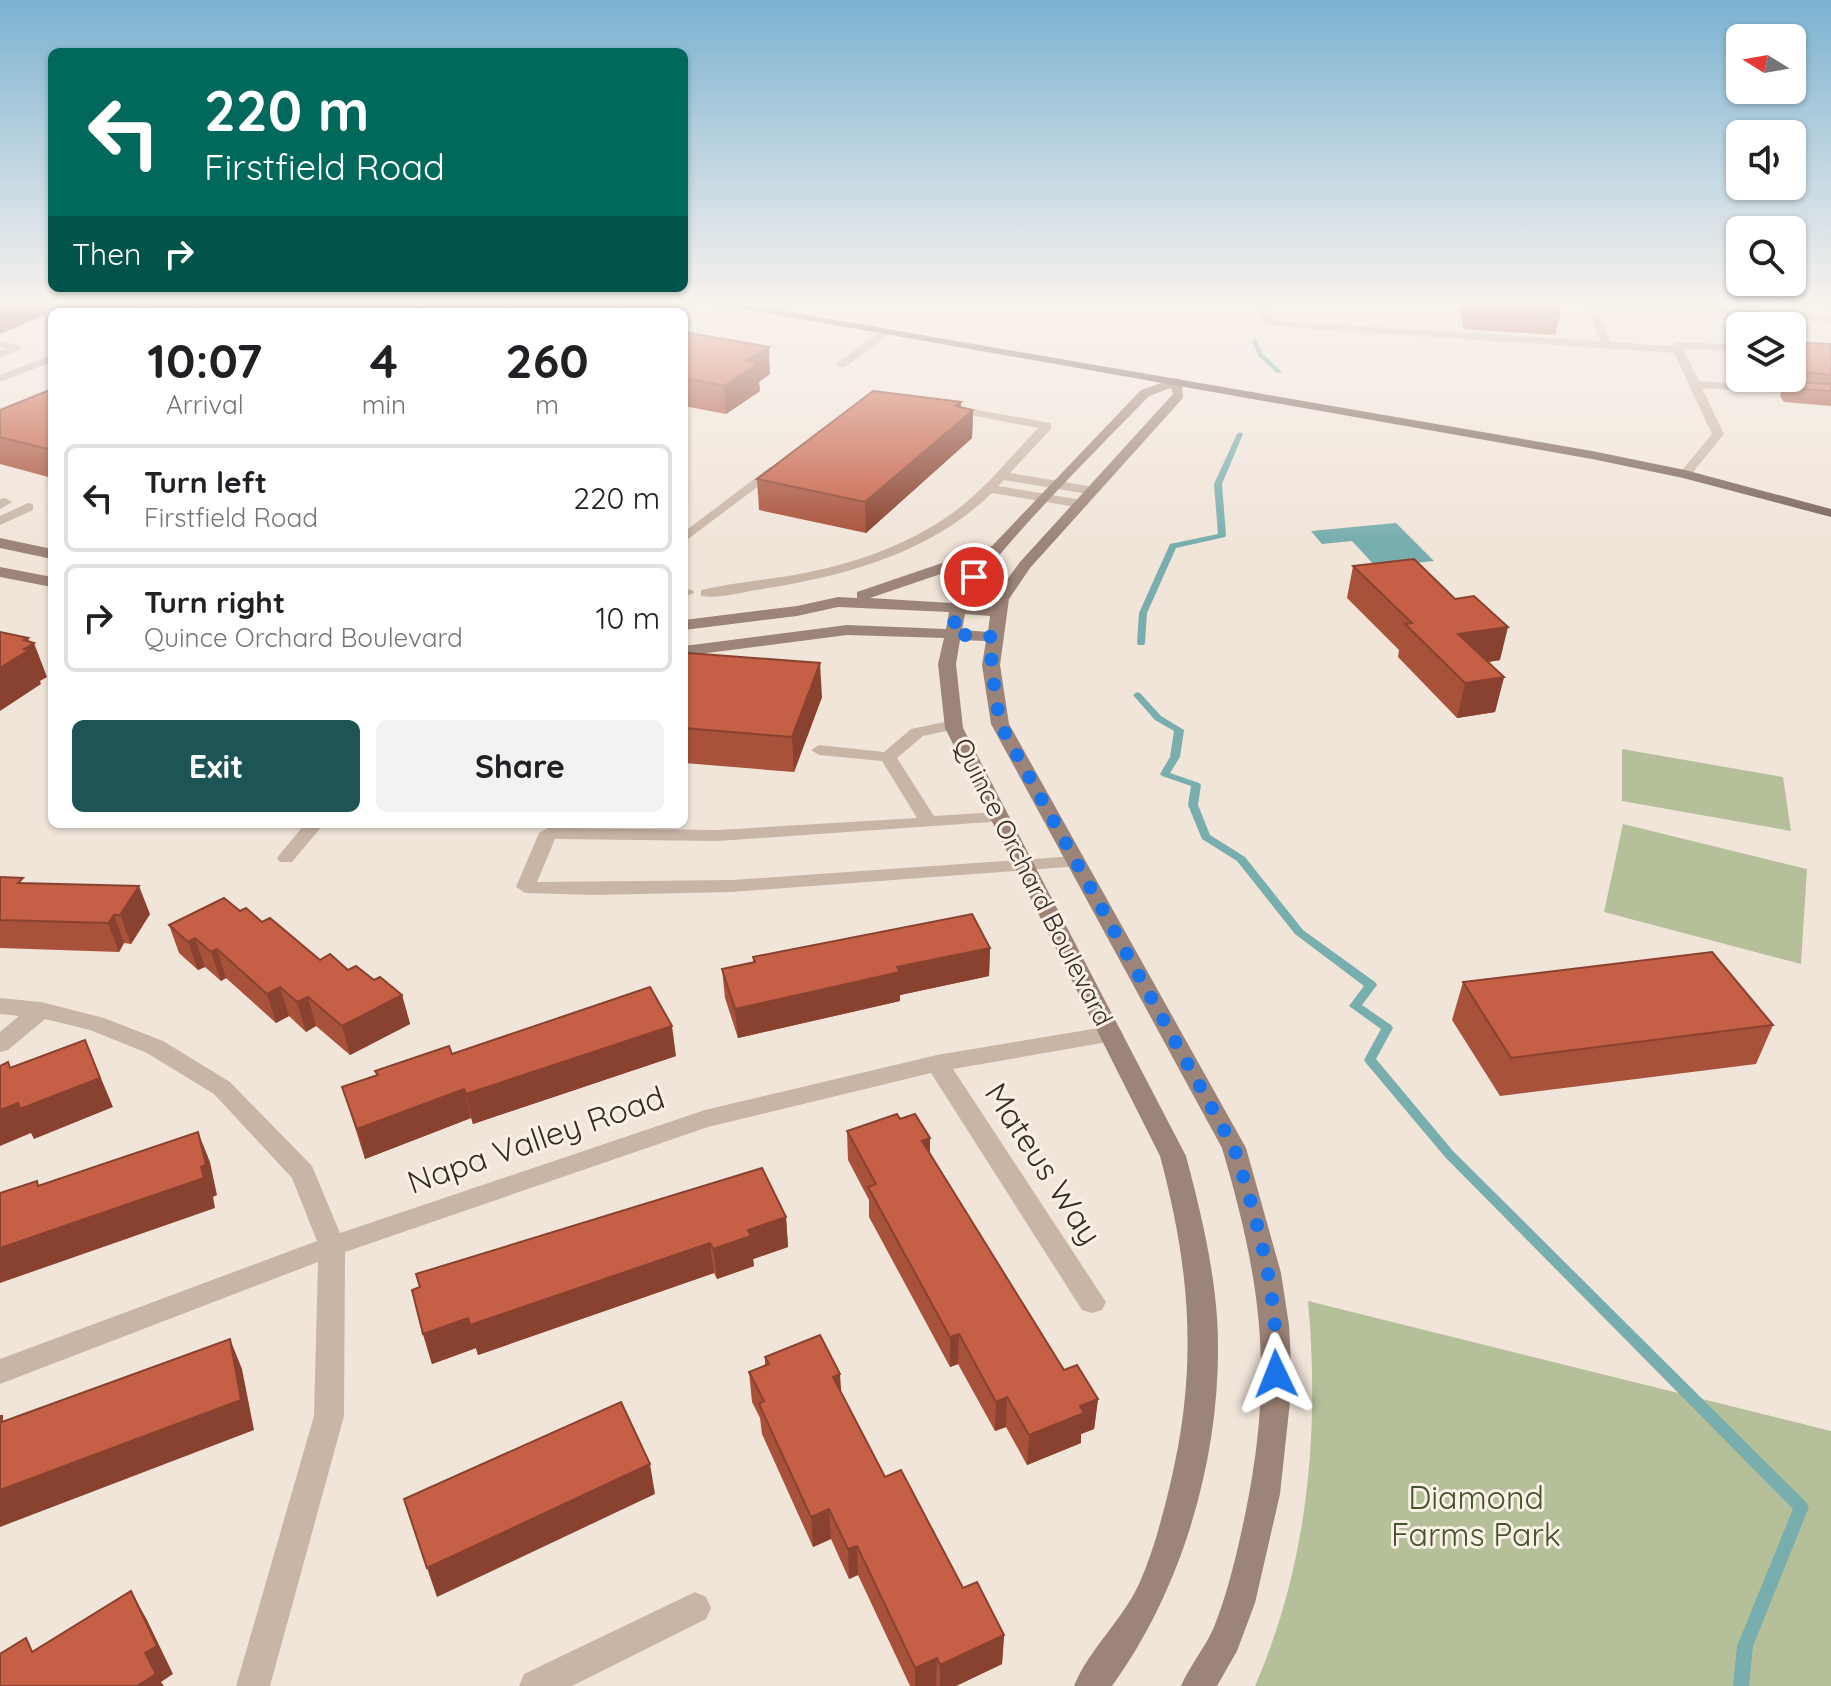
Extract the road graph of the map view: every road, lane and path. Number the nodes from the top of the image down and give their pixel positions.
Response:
1 (1176, 382) junction
2 (1695, 384) joint
3 (1831, 393) edge
4 (931, 405) edge
5 (785, 461) edge
6 (1685, 474) junction
7 (999, 475) junction
8 (1059, 485) junction
9 (987, 488) junction
10 (1088, 497) junction
11 (1047, 498) junction
12 (28, 507) dead end
13 (1831, 513) edge
14 (0, 521) edge
15 (688, 535) edge
16 (0, 543) edge
17 (995, 550) junction
18 (48, 553) edge
19 (0, 572) edge
20 (48, 581) edge
21 (706, 593) dead end
22 (838, 602) junction
23 (957, 610) junction
24 (998, 612) junction
25 (688, 625) edge
26 (952, 634) junction
27 (993, 637) junction
28 (688, 650) edge
29 (954, 725) junction
30 (819, 750) dead end
31 (888, 757) junction
32 (999, 817) junction
33 (929, 822) junction
34 (312, 828) edge
35 (286, 858) dead end
36 (1075, 862) junction
37 (1024, 865) junction
38 (0, 1006) edge
39 (41, 1010) junction
40 (1111, 1034) junction
41 (0, 1044) edge
42 (937, 1063) junction
43 (332, 1246) junction
44 (1092, 1302) dead end
45 (0, 1372) edge
46 (695, 1608) dead end
47 (253, 1686) edge
48 (536, 1686) edge
49 (1091, 1686) edge
50 (1198, 1686) edge

1 - 6 main road
1 - 8 street, Quince Orchard Boulevard
1 - 10 street, Quince Orchard Boulevard
2 - 3 lane
2 - 6 lane
4 - 7 lane
5 - 15 lane
6 - 13 main road
7 - 8 lane
7 - 9 lane
8 - 10 lane
8 - 11 street, Quince Orchard Boulevard
9 - 11 lane
9 - 21 lane
10 - 11 lane
10 - 24 street, Quince Orchard Boulevard
11 - 17 street, Quince Orchard Boulevard
12 - 14 lane
16 - 18 street
17 - 22 street
17 - 23 street, Quince Orchard Boulevard
19 - 20 street
22 - 23 street
22 - 25 street
23 - 24 street
23 - 26 street, Quince Orchard Boulevard
24 - 27 street, Quince Orchard Boulevard
26 - 27 street
26 - 28 street
26 - 29 street, Quince Orchard Boulevard
27 - 36 street, Quince Orchard Boulevard
29 - 31 lane
29 - 32 street, Quince Orchard Boulevard
30 - 31 lane
31 - 33 lane
32 - 33 lane
32 - 37 street, Quince Orchard Boulevard
33 - 37 lane
34 - 35 lane
36 - 37 lane
36 - 50 street, Quince Orchard Boulevard
37 - 40 street, Quince Orchard Boulevard
38 - 39 street
39 - 41 street
39 - 43 street
40 - 42 street, Napa Valley Road
40 - 49 street, Quince Orchard Boulevard
42 - 43 street, Napa Valley Road
42 - 44 street, Mateus Way
43 - 45 street, Napa Valley Road
43 - 47 street
46 - 48 street

